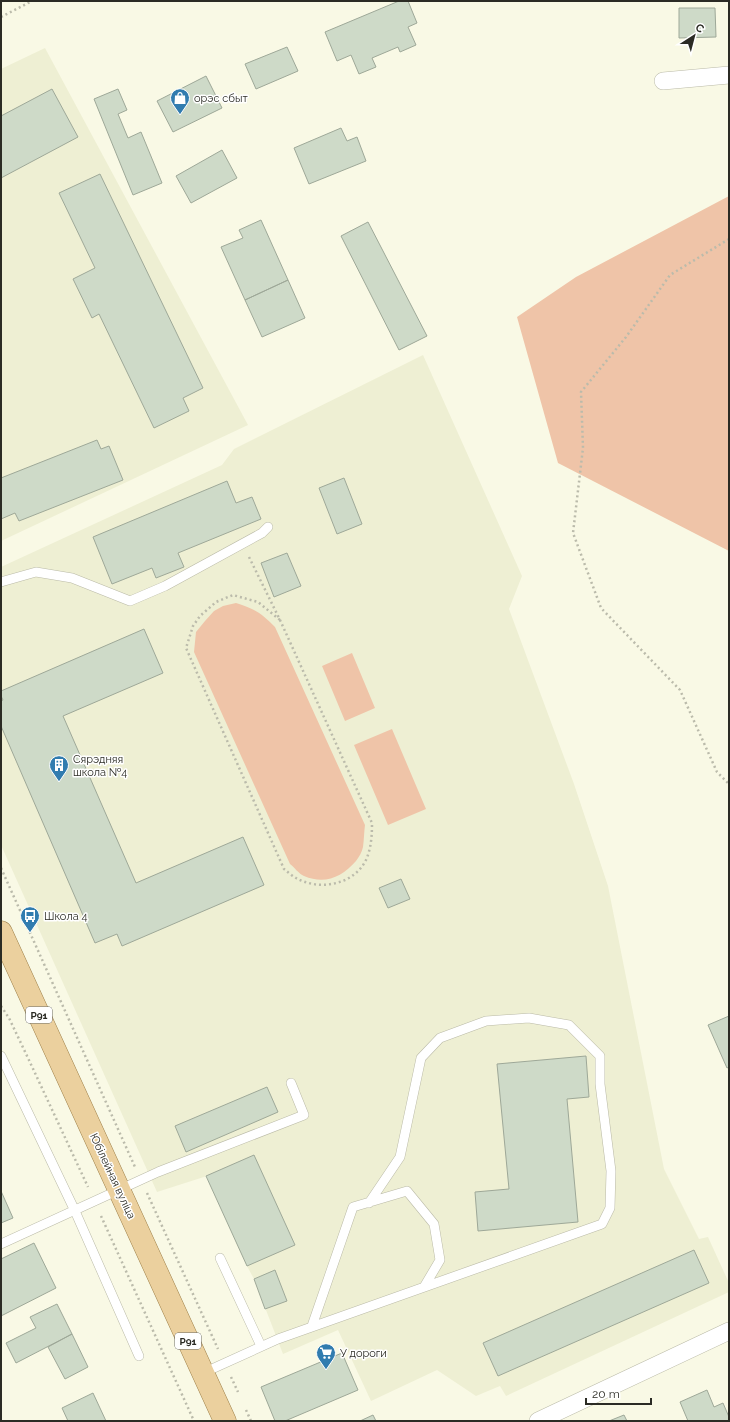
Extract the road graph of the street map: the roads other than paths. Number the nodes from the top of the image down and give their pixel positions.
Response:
1 (729, 75) edge
2 (662, 81) dead end
3 (268, 527) dead end
4 (1, 582) edge
5 (1, 932) edge
6 (1, 1056) edge
7 (291, 1083) dead end
8 (119, 1190) junction
9 (369, 1203) junction
10 (75, 1211) junction
11 (1, 1244) edge
12 (220, 1258) dead end
13 (424, 1287) junction
14 (312, 1326) junction
15 (729, 1332) edge
16 (261, 1346) junction
17 (139, 1356) dead end
18 (203, 1373) junction
19 (224, 1421) edge
20 (538, 1421) edge

1 - 2 street
3 - 4 lane
5 - 8 main road, Юбілейная вуліца / Р91
6 - 10 lane
7 - 8 lane
8 - 10 lane
8 - 18 main road, Юбілейная вуліца / Р91
9 - 13 lane
9 - 13 lane
9 - 14 lane
10 - 11 lane
10 - 17 lane
12 - 16 lane
13 - 14 lane
14 - 16 lane
15 - 20 street
16 - 18 lane
18 - 19 main road, Юбілейная вуліца / Р91

